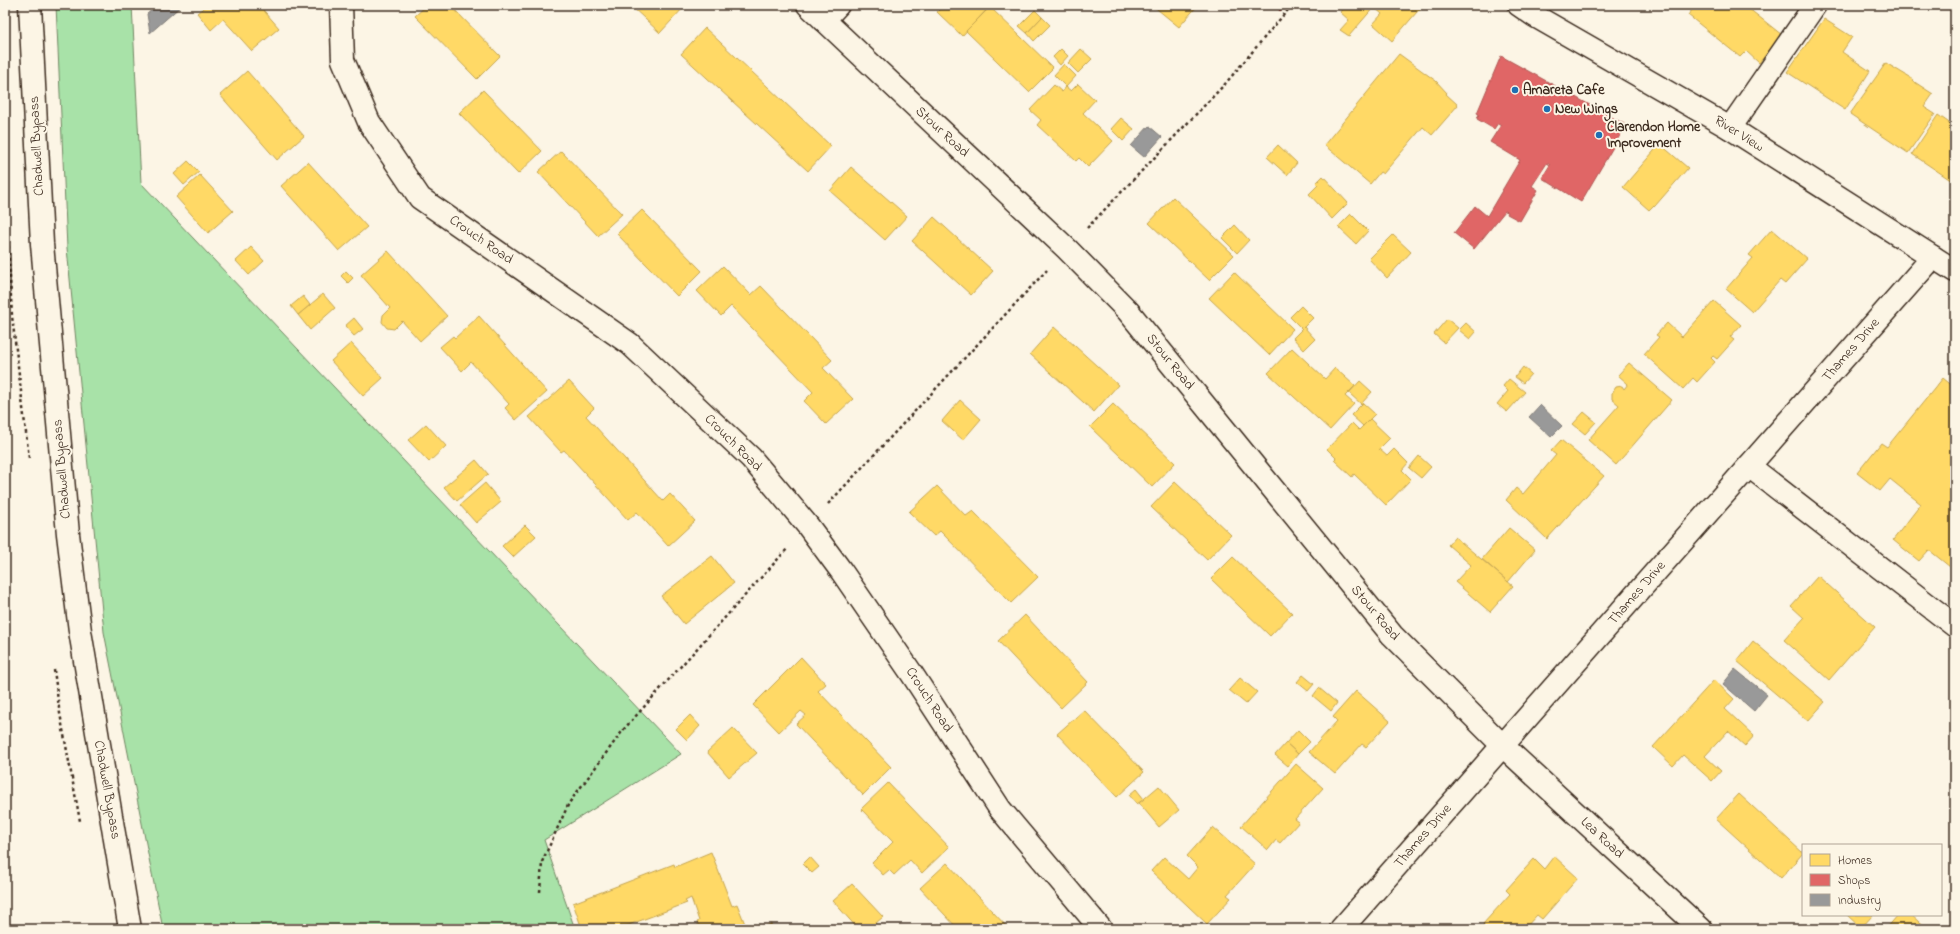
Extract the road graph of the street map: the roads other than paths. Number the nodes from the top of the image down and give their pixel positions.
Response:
1 (30, 5) edge
2 (341, 5) edge
3 (1519, 5) edge
4 (1815, 5) edge
5 (823, 10) edge
6 (1730, 128) junction
7 (1933, 257) junction
8 (1955, 271) edge
9 (1750, 466) junction
10 (1955, 626) edge
11 (1503, 746) junction
12 (130, 929) edge
13 (1102, 929) edge
14 (1342, 929) edge
15 (1701, 929) edge

1 - 12 street, Chadwell Bypass
2 - 13 street, Crouch Road
3 - 6 street, River View
4 - 6 street
5 - 11 street, Stour Road
6 - 7 street, River View
7 - 8 street, River View
7 - 9 street, Thames Drive
9 - 10 street
9 - 11 street, Thames Drive
11 - 14 street, Thames Drive
11 - 15 street, Lea Road

